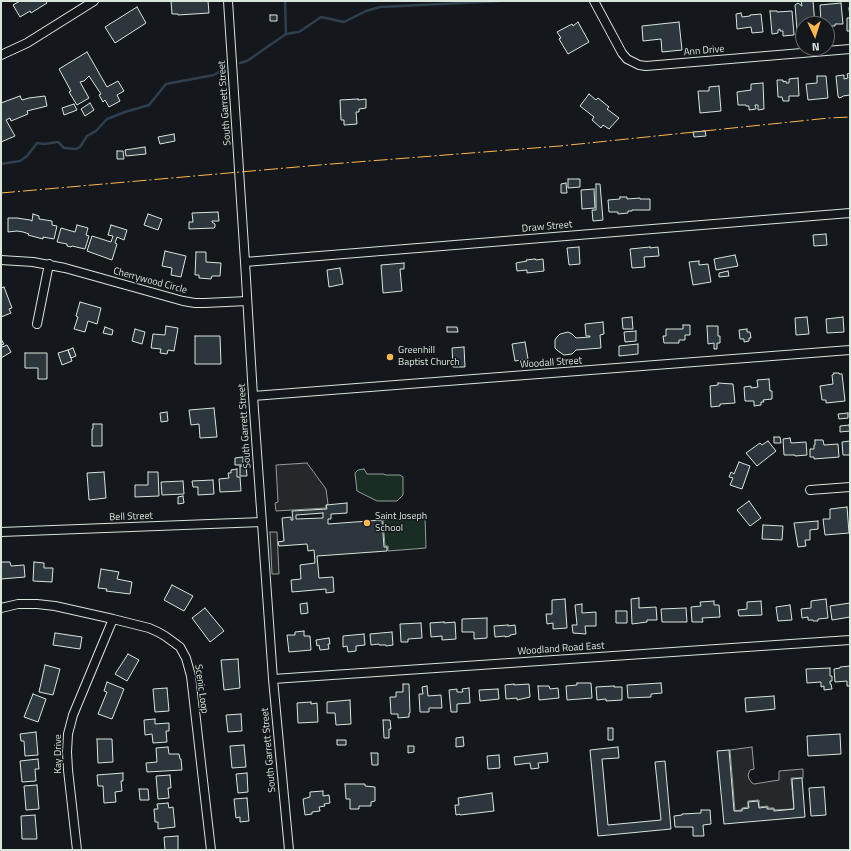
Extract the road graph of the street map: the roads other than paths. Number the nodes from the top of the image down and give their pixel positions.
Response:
1 (77, 1) edge
2 (94, 1) edge
3 (228, 1) edge
4 (594, 1) edge
5 (82, 9) junction
6 (850, 49) edge
7 (1, 55) edge
8 (850, 213) edge
9 (1, 260) edge
10 (245, 262) junction
11 (50, 264) junction
12 (247, 301) junction
13 (37, 324) dead end
14 (850, 350) edge
15 (253, 396) junction
16 (850, 486) edge
17 (810, 490) dead end
18 (262, 522) junction
19 (1, 532) edge
20 (1, 608) edge
21 (113, 619) junction
22 (850, 640) edge
23 (273, 679) junction
24 (77, 850) edge
25 (211, 850) edge
26 (289, 850) edge

1 - 5 street
2 - 5 street
3 - 10 street, South Garrett Street
4 - 6 street, Ann Drive
5 - 7 street
8 - 10 street, Draw Street
9 - 11 street, Cherrywood Circle
10 - 12 street, South Garrett Street
11 - 12 street, Cherrywood Circle
11 - 13 street
12 - 15 street, South Garrett Street
14 - 15 street, Woodall Street
15 - 18 street, South Garrett Street
16 - 17 street
18 - 19 street, Bell Street
18 - 23 street, South Garrett Street
20 - 21 street, Scenic Loop
21 - 24 street, Kay Drive
21 - 25 street, Scenic Loop
22 - 23 street, Woodland Road East
23 - 26 street, South Garrett Street

